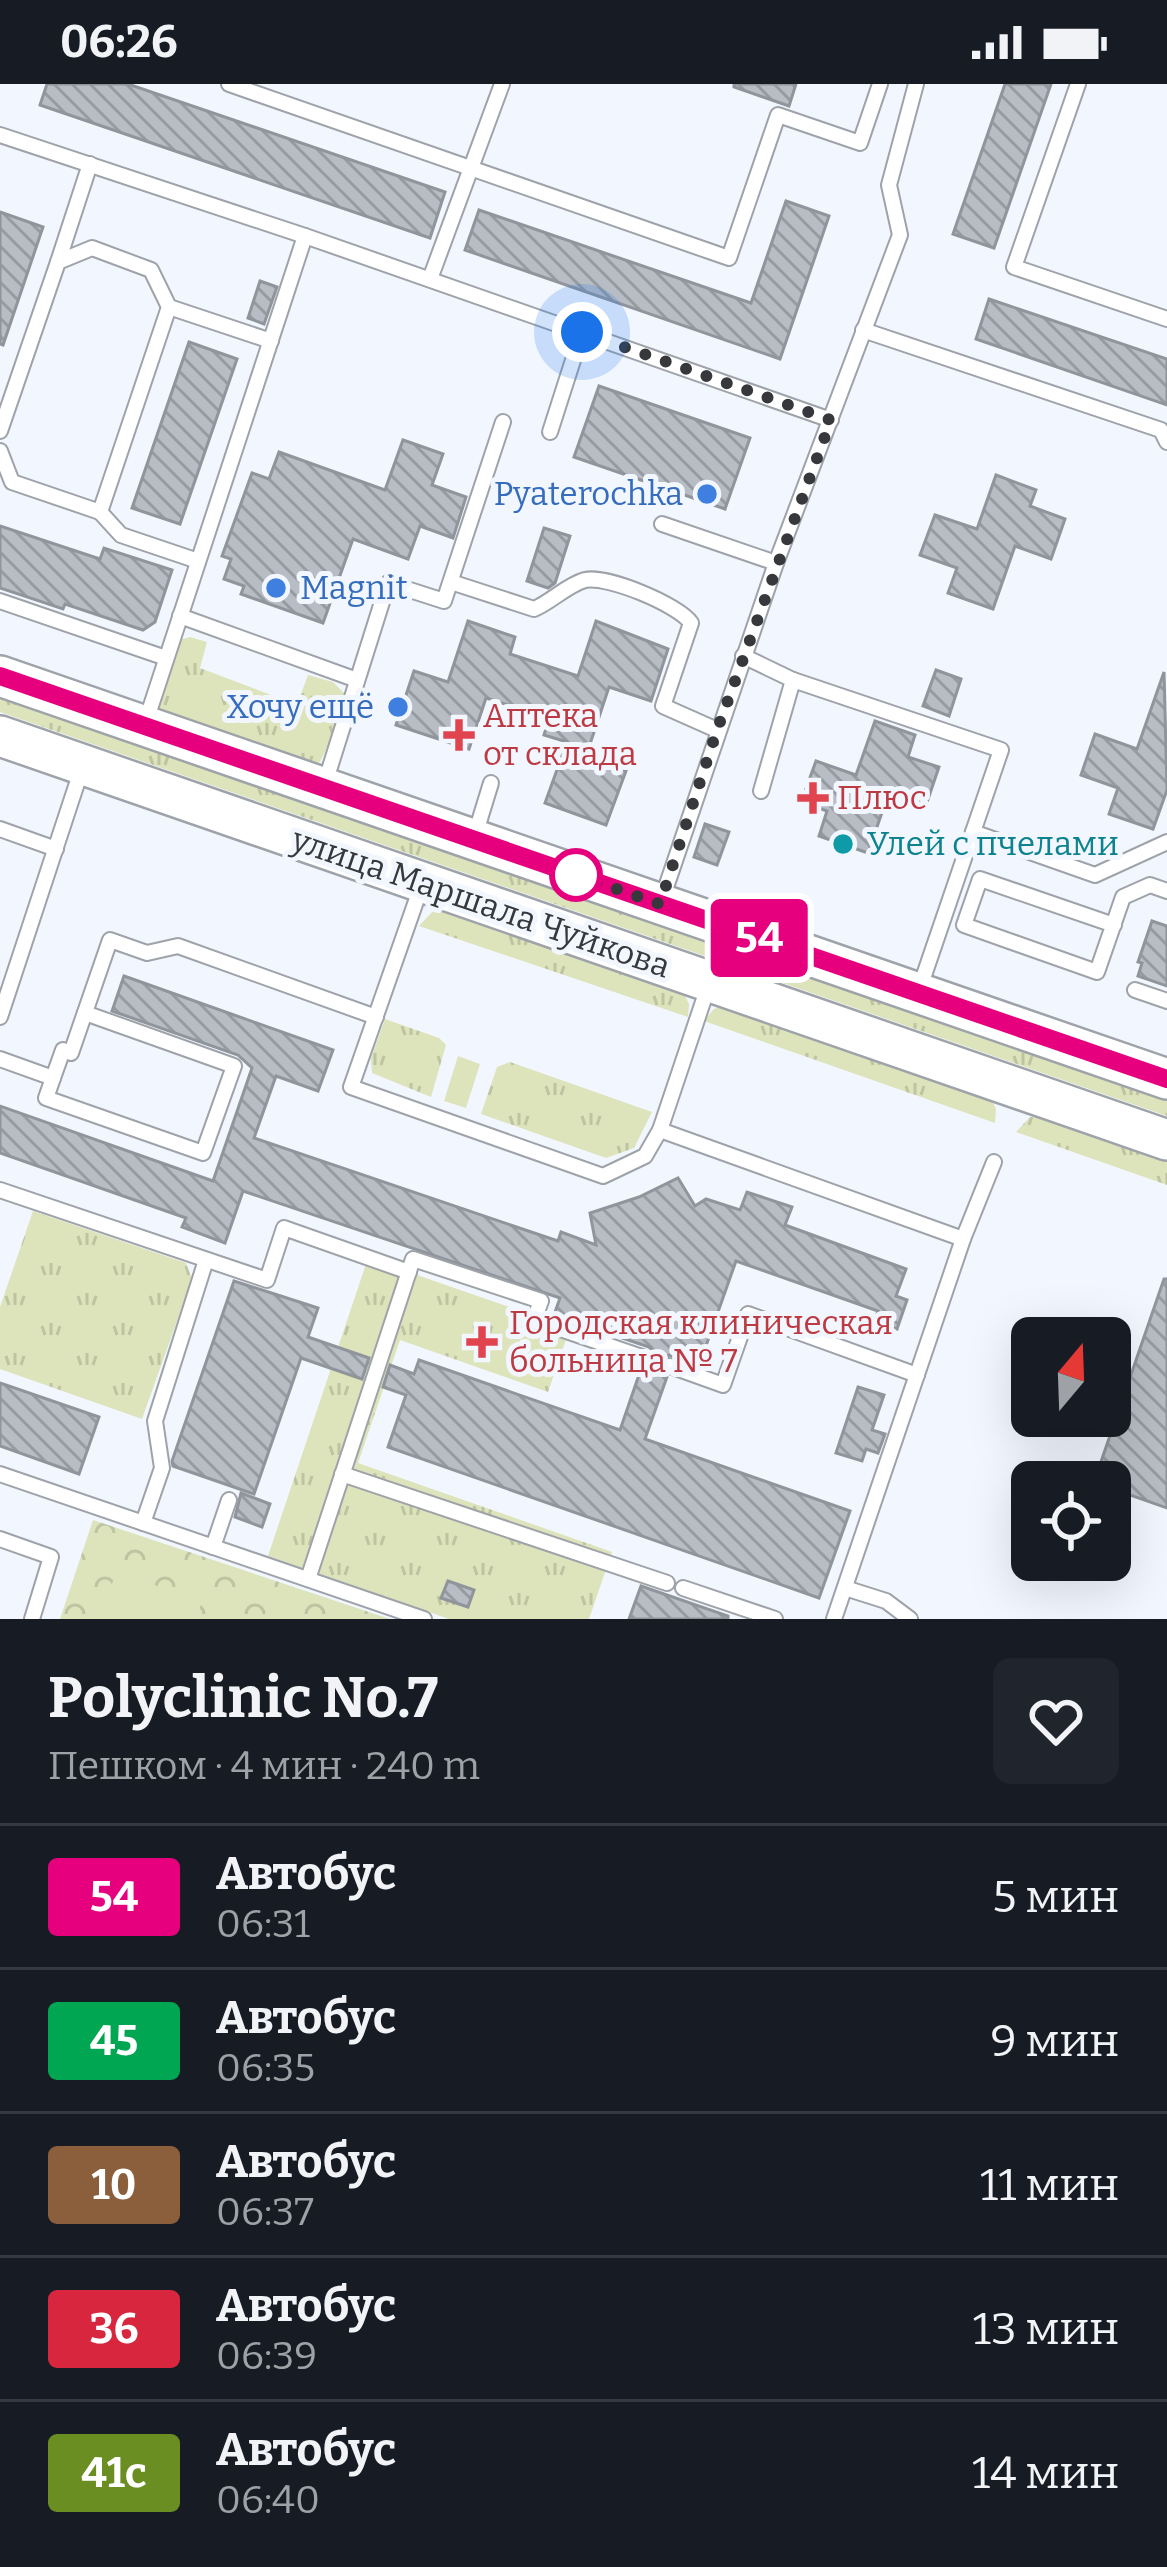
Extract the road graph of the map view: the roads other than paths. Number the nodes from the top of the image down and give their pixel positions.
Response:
1 (229, 84) edge
2 (502, 84) edge
3 (880, 84) edge
4 (916, 84) edge
5 (1078, 84) edge
6 (0, 135) edge
7 (90, 164) junction
8 (472, 168) junction
9 (305, 236) junction
10 (58, 262) junction
11 (430, 279) junction
12 (170, 307) junction
13 (1167, 319) edge
14 (863, 330) junction
15 (582, 332) junction
16 (271, 341) junction
17 (831, 420) junction
18 (503, 422) dead end
19 (0, 431) edge
20 (550, 433) dead end
21 (1167, 442) edge
22 (0, 451) edge
23 (100, 512) junction
24 (662, 524) dead end
25 (198, 561) junction
26 (776, 563) junction
27 (451, 582) junction
28 (0, 602) edge
29 (180, 616) junction
30 (743, 656) junction
31 (166, 658) junction
32 (0, 676) edge
33 (357, 680) junction
34 (794, 680) junction
35 (144, 726) junction
36 (717, 730) junction
37 (0, 736) edge
38 (82, 765) junction
39 (491, 783) dead end
40 (324, 788) junction
41 (761, 791) dead end
42 (0, 829) edge
43 (973, 832) junction
44 (473, 840) junction
45 (1167, 842) edge
46 (56, 849) junction
47 (1109, 868) junction
48 (423, 883) junction
49 (1167, 891) edge
50 (1123, 897) junction
51 (660, 904) junction
52 (1114, 925) junction
53 (710, 982) junction
54 (1135, 990) dead end
55 (918, 993) junction
56 (1167, 1001) edge
57 (85, 1013) junction
58 (0, 1017) edge
59 (376, 1017) junction
60 (0, 1059) edge
61 (53, 1078) junction
62 (1167, 1078) edge
63 (660, 1130) junction
64 (1167, 1140) edge
65 (994, 1162) dead end
66 (0, 1190) edge
67 (963, 1239) junction
68 (206, 1260) junction
69 (409, 1272) junction
70 (645, 1358) dead end
71 (670, 1366) dead end
72 (917, 1375) junction
73 (0, 1474) edge
74 (342, 1474) junction
75 (230, 1500) dead end
76 (143, 1523) junction
77 (0, 1539) edge
78 (213, 1547) junction
79 (308, 1579) junction
80 (668, 1582) dead end
81 (683, 1588) dead end
82 (844, 1588) junction
83 (32, 1619) edge
84 (424, 1619) edge
85 (776, 1619) edge
86 (834, 1619) edge
87 (910, 1619) edge

1 - 8 lane
2 - 8 lane
3 - 8 lane
4 - 14 lane
5 - 13 lane
6 - 7 lane
7 - 9 lane
7 - 10 lane
8 - 11 lane
9 - 11 lane
9 - 16 lane
10 - 12 lane
10 - 19 lane
11 - 15 lane
12 - 16 lane
12 - 23 lane
14 - 17 lane
14 - 21 lane
15 - 17 lane
15 - 20 lane
16 - 25 lane
17 - 26 lane
18 - 27 lane
22 - 23 lane
23 - 25 lane
24 - 26 lane
25 - 29 lane
26 - 30 lane
27 - 33 lane
27 - 36 lane
28 - 31 lane
29 - 31 lane
29 - 33 lane
30 - 34 lane
30 - 36 lane
31 - 35 lane
32 - 35 main road, улица Маршала Чуйкова
33 - 40 lane
34 - 41 lane
34 - 43 lane
35 - 40 main road, улица Маршала Чуйкова
36 - 51 lane
37 - 38 main road, улица Маршала Чуйкова
38 - 46 lane
38 - 48 main road, улица Маршала Чуйкова
39 - 44 lane
40 - 44 main road, улица Маршала Чуйкова
42 - 46 lane
43 - 47 lane
43 - 55 lane
44 - 51 main road, улица Маршала Чуйкова
45 - 47 lane
46 - 58 lane
47 - 50 lane
48 - 53 main road, улица Маршала Чуйкова
48 - 59 lane
49 - 50 lane
50 - 52 lane
51 - 55 main road, улица Маршала Чуйкова
52 - 52 lane
53 - 63 lane
53 - 64 main road, улица Маршала Чуйкова
54 - 56 lane
55 - 62 main road, улица Маршала Чуйкова
57 - 59 lane
57 - 61 lane
57 - 61 lane
59 - 63 lane
60 - 61 lane
63 - 67 lane
65 - 67 lane
66 - 68 lane
67 - 72 lane
68 - 69 lane
68 - 76 lane
69 - 70 lane
69 - 74 lane
71 - 72 lane
72 - 82 lane
73 - 76 lane
74 - 79 lane
74 - 80 lane
75 - 78 lane
76 - 78 lane
77 - 83 lane
78 - 79 lane
79 - 84 lane
81 - 85 lane
82 - 86 lane
82 - 87 lane

